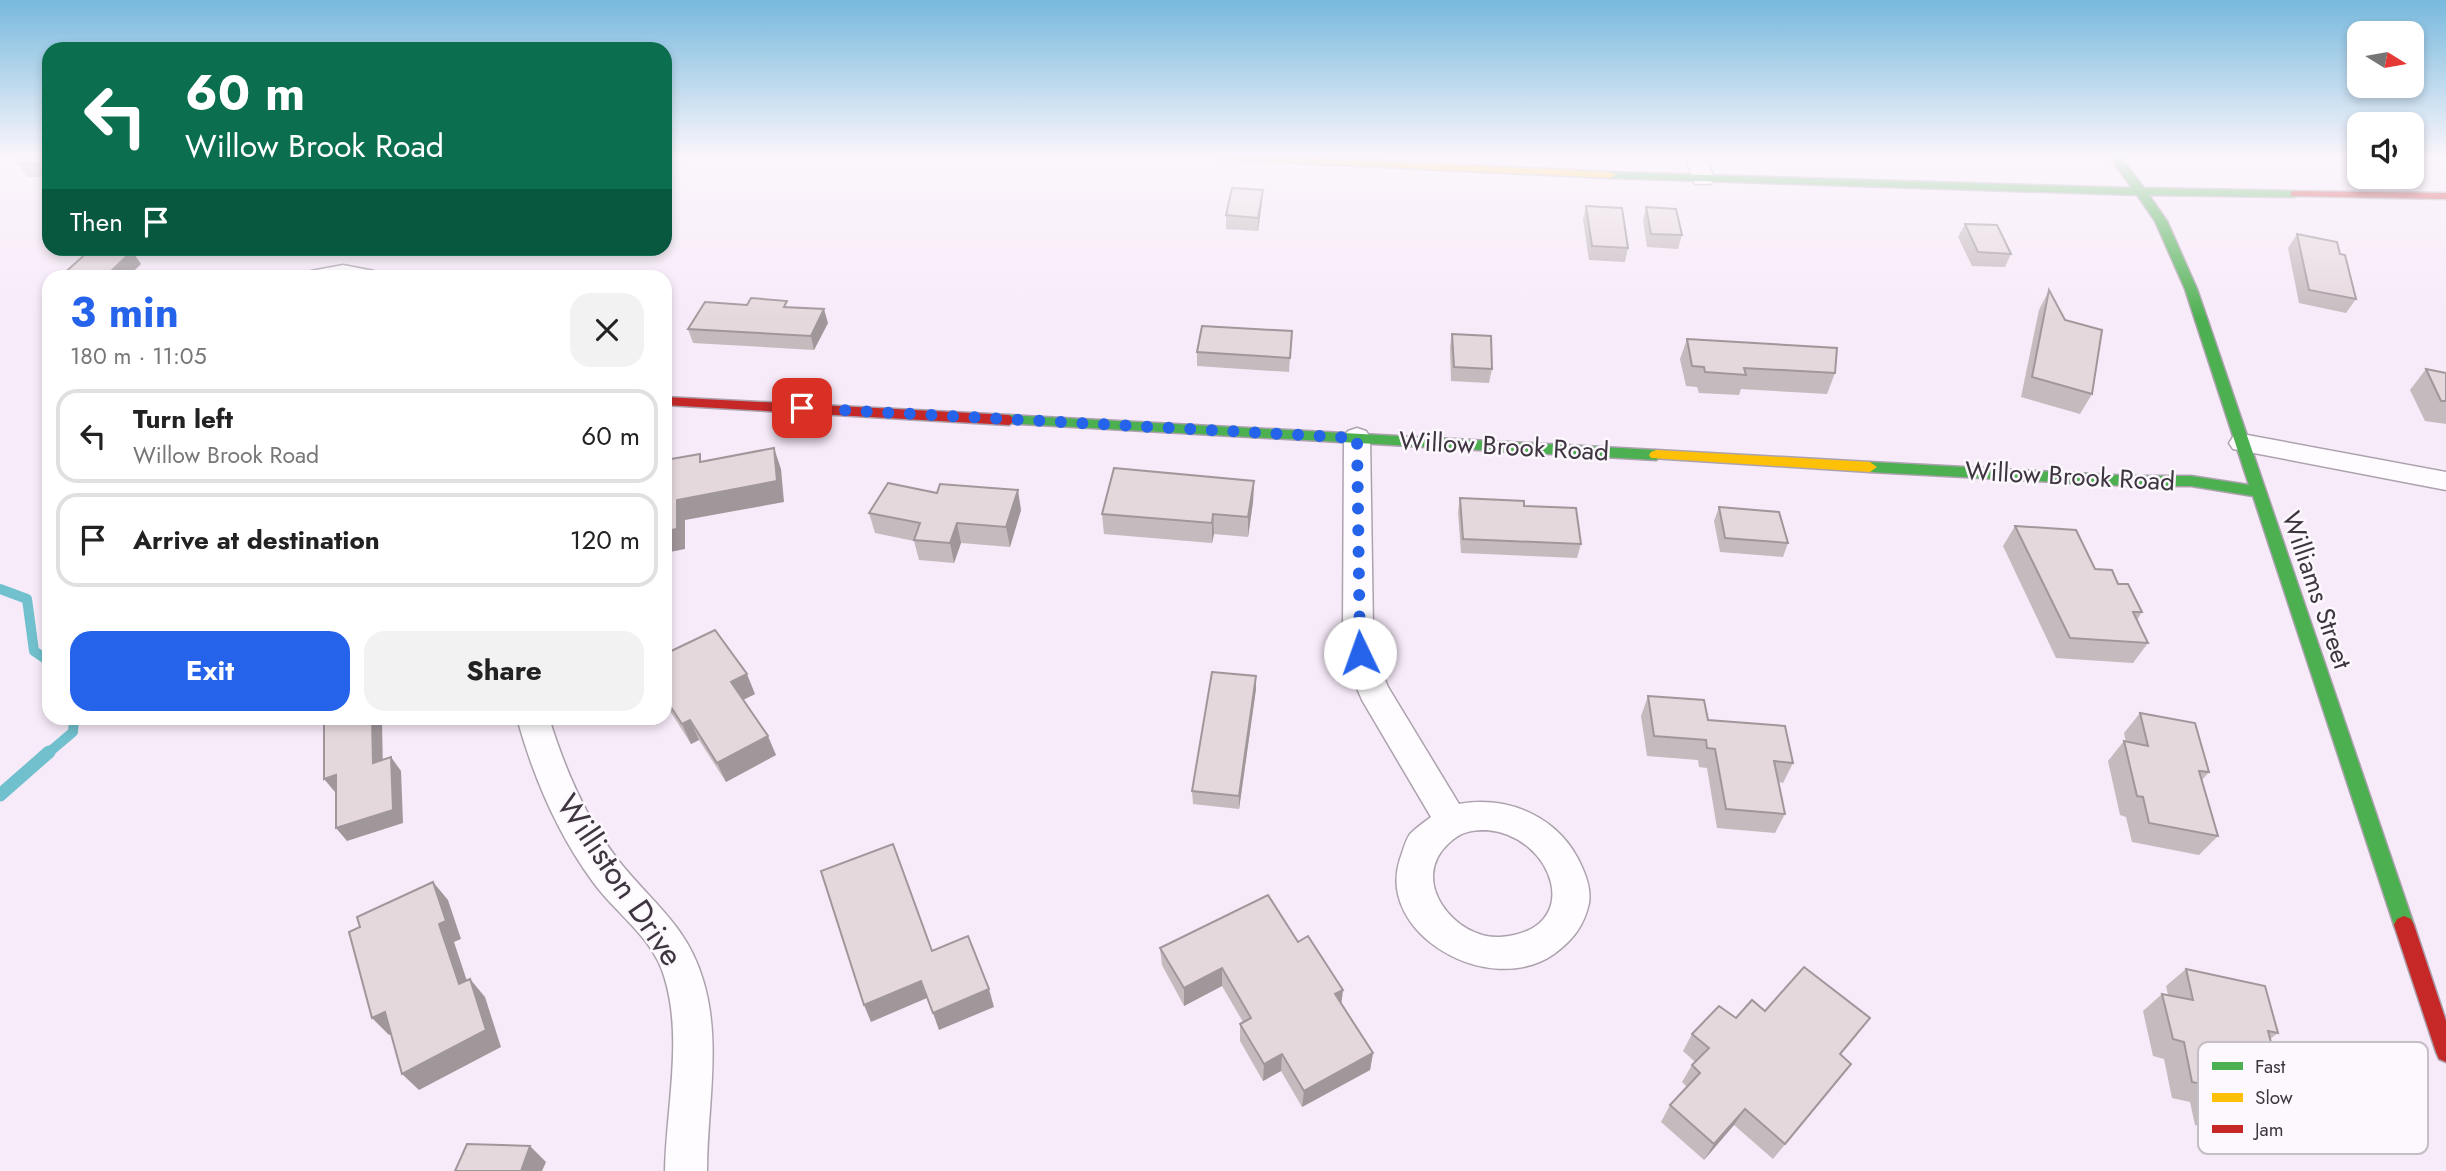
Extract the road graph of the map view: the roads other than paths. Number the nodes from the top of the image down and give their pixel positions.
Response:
1 (2154, 211) edge
2 (672, 401) edge
3 (1357, 438) junction
4 (2242, 443) junction
5 (2446, 481) edge
6 (2259, 492) junction
7 (535, 725) edge
8 (1451, 820) junction
9 (2446, 1052) edge
10 (686, 1171) edge

1 - 4 street, Williams Street
2 - 3 street, Willow Brook Road
3 - 6 street, Willow Brook Road
3 - 8 street
4 - 5 street
4 - 6 street, Williams Street
6 - 9 street, Williams Street
7 - 10 street, Williston Drive
8 - 8 street

